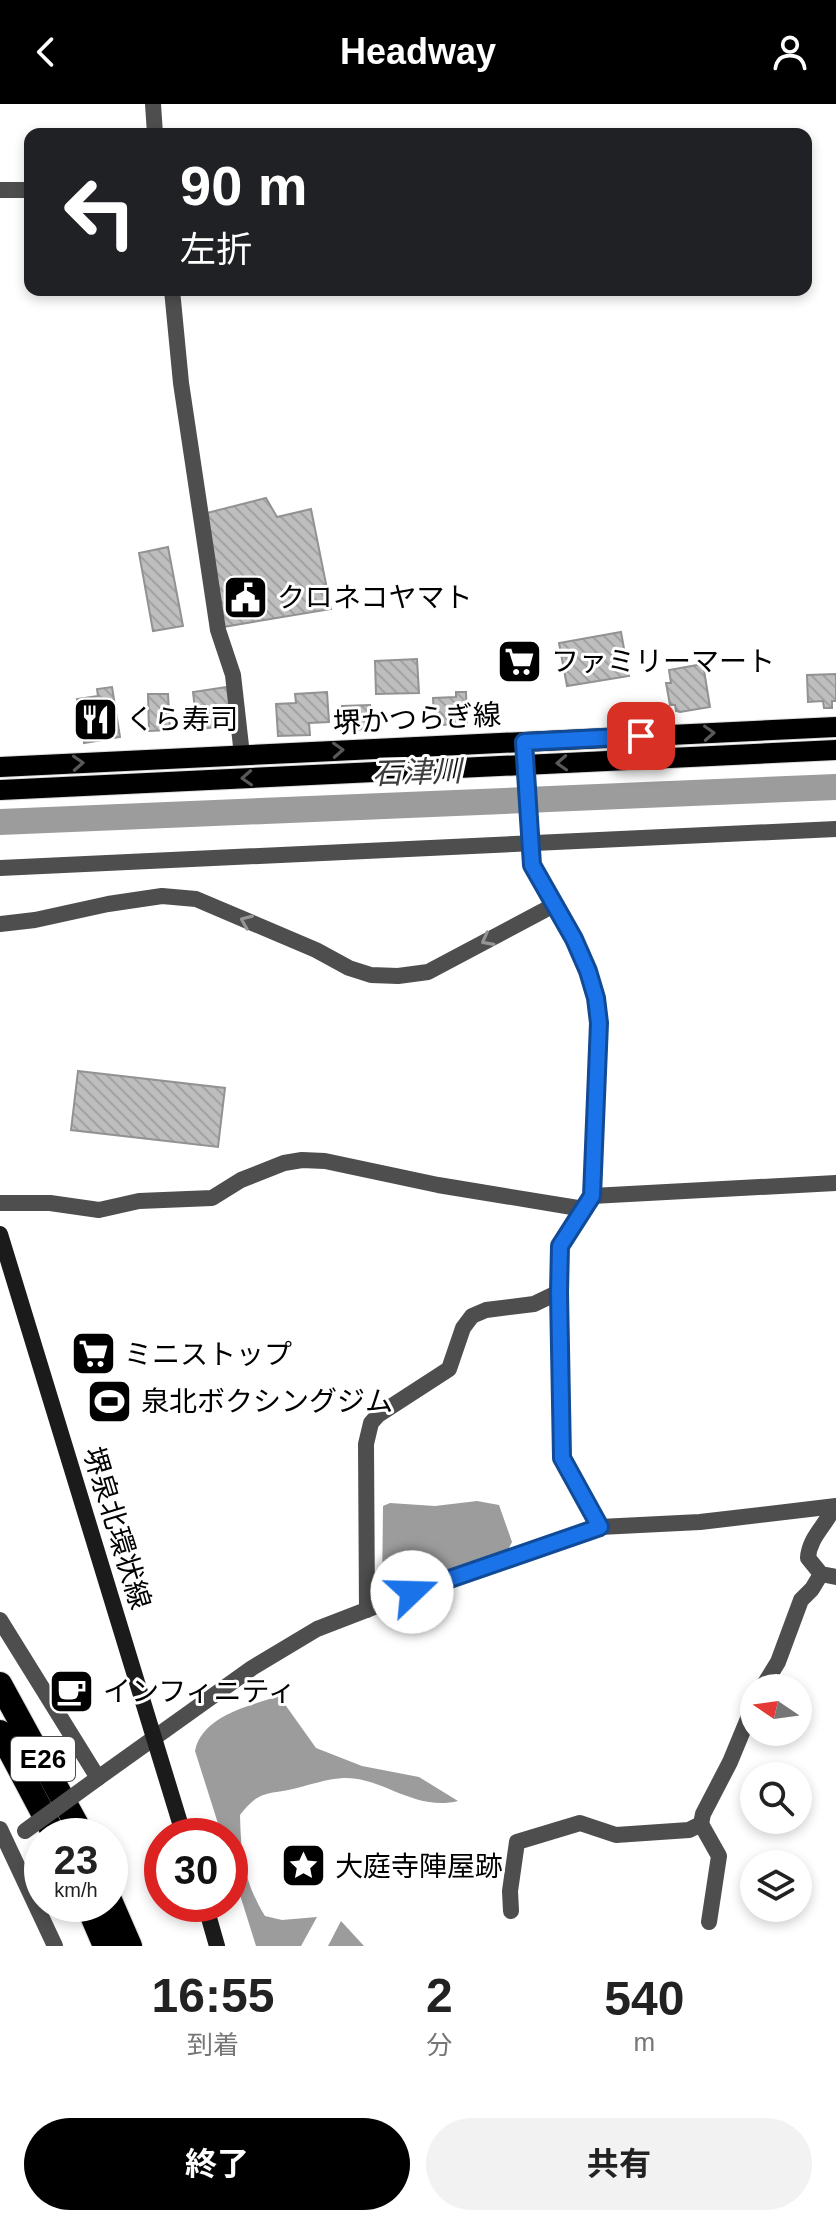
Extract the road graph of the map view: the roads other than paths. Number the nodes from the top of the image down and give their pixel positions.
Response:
1 (153, 104) edge
2 (155, 128) edge
3 (0, 190) edge
4 (24, 190) edge
5 (173, 296) edge
6 (836, 727) edge
7 (524, 742) junction
8 (836, 750) edge
9 (242, 755) junction
10 (0, 767) edge
11 (525, 773) junction
12 (0, 790) edge
13 (836, 829) edge
14 (530, 843) junction
15 (0, 868) edge
16 (556, 904) junction
17 (0, 924) edge
18 (836, 1183) edge
19 (588, 1202) junction
20 (0, 1203) edge
21 (0, 1234) edge
22 (559, 1292) junction
23 (835, 1506) edge
24 (600, 1527) junction
25 (828, 1575) edge
26 (367, 1610) junction
27 (0, 1620) edge
28 (771, 1674) edge
29 (0, 1684) edge
30 (0, 1732) edge
31 (740, 1738) edge
32 (154, 1739) junction
33 (98, 1778) junction
34 (45, 1818) edge
35 (73, 1818) edge
36 (178, 1818) edge
37 (701, 1824) junction
38 (2, 1839) edge
39 (511, 1911) dead end
40 (95, 1922) edge
41 (120, 1922) edge
42 (210, 1922) edge
43 (709, 1922) dead end
44 (55, 1946) edge
45 (105, 1946) edge
46 (130, 1946) edge
47 (217, 1946) edge

1 - 2 street
3 - 4 street
5 - 9 street
7 -> 6 main road, 堺かつらぎ線
9 -> 7 main road, 堺かつらぎ線
7 - 11 street
8 -> 11 main road, 堺かつらぎ線
10 -> 9 main road, 堺かつらぎ線
11 -> 12 main road, 堺かつらぎ線
11 - 14 street
13 - 14 street
14 - 15 street
14 - 16 street
16 -> 17 street
16 - 19 street
18 - 19 street
19 - 20 street
19 - 22 street
21 - 32 main road, 堺泉北環状線
22 - 24 street
22 - 26 street
23 - 24 street
23 - 25 street
24 - 26 street
25 - 28 street
26 - 32 street
27 - 33 street
29 - 35 highway, E26
30 - 34 highway, E26
31 - 37 street
32 - 33 street
32 - 36 main road, 堺泉北環状線
33 - 38 street, bridge
37 - 39 street
37 - 43 street
38 - 44 street
40 - 45 highway
41 - 46 highway
42 - 47 main road

